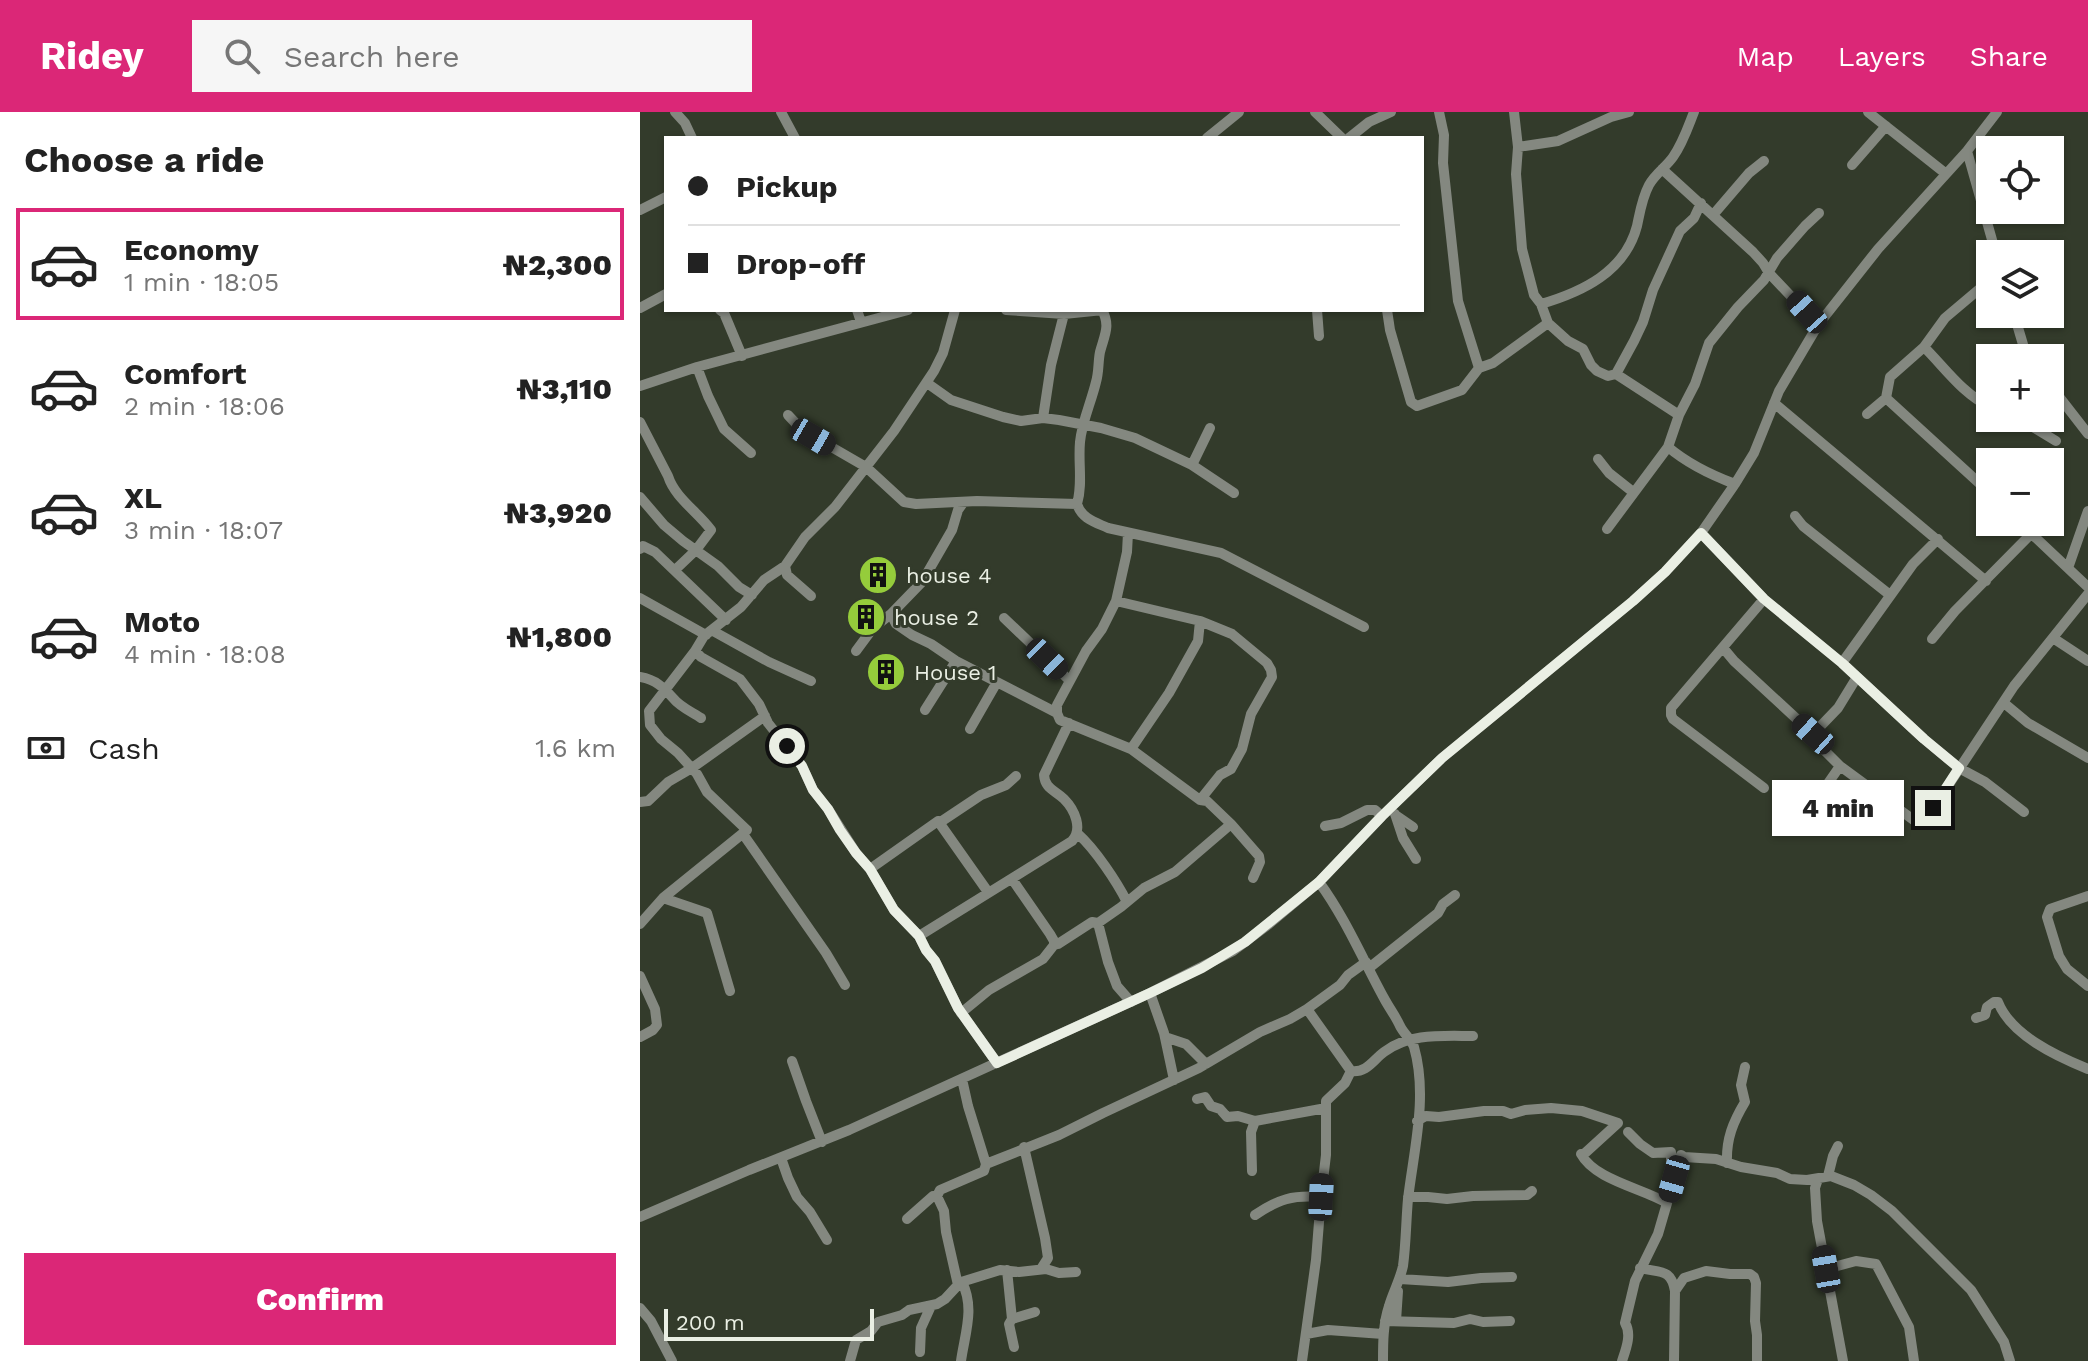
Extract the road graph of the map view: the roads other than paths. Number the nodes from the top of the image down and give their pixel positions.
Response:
1 (675, 112) edge
2 (781, 112) edge
3 (1239, 112) edge
4 (1315, 112) edge
5 (1391, 112) edge
6 (1439, 112) edge
7 (1514, 112) edge
8 (1629, 112) edge
9 (1694, 112) edge
10 (1868, 112) edge
11 (1997, 112) edge
12 (1886, 126) junction
13 (1364, 133) edge
14 (691, 136) edge
15 (794, 136) edge
16 (1209, 136) edge
17 (1340, 136) edge
18 (1518, 147) junction
19 (1967, 151) junction
20 (1764, 161) dead end
21 (1852, 165) dead end
22 (1662, 169) junction
23 (1945, 173) junction
24 (664, 198) edge
25 (1701, 203) junction
26 (640, 210) edge
27 (1819, 213) dead end
28 (1713, 215) junction
29 (1992, 240) edge
30 (1769, 273) junction
31 (1976, 292) edge
32 (664, 295) edge
33 (1541, 304) junction
34 (640, 308) edge
35 (723, 312) edge
36 (858, 312) edge
37 (900, 312) edge
38 (954, 312) edge
39 (1035, 312) edge
40 (1083, 312) edge
41 (1103, 312) edge
42 (1317, 312) edge
43 (1387, 312) edge
44 (1064, 314) junction
45 (861, 322) junction
46 (1548, 323) junction
47 (1818, 325) junction
48 (1319, 336) dead end
49 (1924, 347) junction
50 (742, 356) junction
51 (697, 367) junction
52 (1479, 368) junction
53 (1616, 374) junction
54 (927, 383) junction
55 (640, 386) edge
56 (1886, 398) junction
57 (1976, 400) edge
58 (1774, 403) junction
59 (2064, 403) edge
60 (1867, 414) dead end
61 (788, 415) dead end
62 (1679, 415) junction
63 (1043, 418) junction
64 (640, 422) edge
65 (1084, 424) junction
66 (1210, 428) dead end
67 (2041, 432) edge
68 (2088, 434) edge
69 (2056, 441) dead end
70 (1668, 447) junction
71 (751, 453) dead end
72 (1598, 459) dead end
73 (1192, 465) junction
74 (866, 467) junction
75 (1976, 480) edge
76 (1735, 484) junction
77 (1633, 492) junction
78 (1234, 493) dead end
79 (640, 497) edge
80 (963, 503) junction
81 (1077, 504) junction
82 (2088, 511) edge
83 (1795, 516) dead end
84 (1607, 529) dead end
85 (1128, 533) junction
86 (1701, 533) junction
87 (2029, 536) edge
88 (2033, 536) edge
89 (1938, 539) junction
90 (640, 549) edge
91 (696, 550) junction
92 (785, 566) junction
93 (2068, 568) junction
94 (675, 570) junction
95 (1986, 581) junction
96 (2088, 587) edge
97 (2088, 594) edge
98 (752, 595) junction
99 (1890, 595) junction
100 (811, 596) dead end
101 (640, 598) edge
102 (1764, 599) junction
103 (1116, 601) junction
104 (891, 614) junction
105 (1004, 618) dead end
106 (1200, 621) junction
107 (1364, 627) dead end
108 (716, 628) junction
109 (2053, 638) junction
110 (1932, 639) dead end
111 (1724, 649) junction
112 (695, 651) junction
113 (856, 651) dead end
114 (956, 661) junction
115 (2088, 661) edge
116 (1842, 663) junction
117 (640, 677) edge
118 (1857, 677) junction
119 (1069, 680) junction
120 (811, 681) dead end
121 (997, 682) junction
122 (667, 689) junction
123 (2004, 703) junction
124 (925, 710) dead end
125 (1057, 713) junction
126 (765, 716) junction
127 (701, 718) dead end
128 (1069, 723) junction
129 (970, 729) dead end
130 (1813, 734) junction
131 (1131, 749) junction
132 (2088, 758) edge
133 (1840, 766) junction
134 (692, 768) junction
135 (1959, 768) junction
136 (1016, 776) dead end
137 (1764, 788) dead end
138 (1200, 800) junction
139 (640, 802) edge
140 (1815, 802) dead end
141 (2024, 812) dead end
142 (1389, 813) junction
143 (939, 823) junction
144 (1231, 824) junction
145 (1325, 826) dead end
146 (1413, 827) dead end
147 (743, 834) junction
148 (1078, 834) junction
149 (1416, 859) dead end
150 (870, 869) junction
151 (1253, 878) dead end
152 (1012, 879) junction
153 (1319, 882) junction
154 (988, 892) junction
155 (1455, 895) dead end
156 (2088, 896) edge
157 (663, 898) junction
158 (1127, 902) junction
159 (1098, 923) junction
160 (640, 924) edge
161 (919, 936) junction
162 (1054, 945) junction
163 (1367, 965) junction
164 (640, 976) edge
165 (845, 985) dead end
166 (2088, 986) edge
167 (730, 991) dead end
168 (1150, 993) junction
169 (1131, 1002) junction
170 (1307, 1009) junction
171 (961, 1013) junction
172 (1976, 1018) dead end
173 (1290, 1019) junction
174 (1319, 1027) junction
175 (1473, 1036) dead end
176 (640, 1037) edge
177 (1165, 1037) junction
178 (1409, 1039) junction
179 (792, 1061) dead end
180 (997, 1063) junction
181 (1206, 1064) junction
182 (1745, 1067) dead end
183 (2088, 1069) edge
184 (1351, 1071) junction
185 (962, 1079) junction
186 (1174, 1080) junction
187 (1197, 1099) dead end
188 (1326, 1108) junction
189 (1421, 1114) junction
190 (1255, 1121) junction
191 (1628, 1132) dead end
192 (822, 1142) junction
193 (1838, 1146) dead end
194 (1024, 1147) junction
195 (781, 1158) junction
196 (1727, 1163) junction
197 (986, 1164) junction
198 (1252, 1171) dead end
199 (1817, 1181) junction
200 (1532, 1191) dead end
201 (937, 1196) junction
202 (1321, 1197) junction
203 (1408, 1197) junction
204 (1665, 1200) junction
205 (1255, 1215) dead end
206 (640, 1217) edge
207 (907, 1219) dead end
208 (827, 1240) dead end
209 (1640, 1268) junction
210 (1041, 1269) junction
211 (1826, 1269) junction
212 (1007, 1270) junction
213 (1076, 1272) dead end
214 (1512, 1277) dead end
215 (1399, 1281) junction
216 (960, 1283) junction
217 (1675, 1291) junction
218 (931, 1306) junction
219 (640, 1308) edge
220 (1035, 1312) dead end
221 (1012, 1319) junction
222 (1391, 1321) junction
223 (1510, 1321) dead end
224 (1306, 1334) junction
225 (1383, 1334) junction
226 (1014, 1347) dead end
227 (920, 1352) dead end
228 (672, 1361) edge
229 (850, 1361) edge
230 (961, 1361) edge
231 (1302, 1361) edge
232 (1383, 1361) edge
233 (1622, 1361) edge
234 (1674, 1361) edge
235 (1757, 1361) edge
236 (1843, 1361) edge
237 (1914, 1361) edge
238 (2010, 1361) edge

1 - 14 street
2 - 15 street
3 - 16 street
4 - 17 street
5 - 13 street
6 - 52 street
7 - 18 street
8 - 18 street
9 - 22 street
10 - 12 street
11 - 19 street
12 - 21 street
12 - 23 street
18 - 33 street
19 - 23 street
19 - 29 street
20 - 28 street
22 - 25 street
22 - 33 street
23 - 47 street
24 - 26 street
25 - 28 street
25 - 53 street
27 - 30 street
28 - 30 street
30 - 47 street
30 - 62 street
31 - 49 street
32 - 34 street
33 - 46 street
35 - 50 street
36 - 45 street
37 - 45 street
38 - 54 street
39 - 44 street
40 - 44 street
41 - 65 street
42 - 48 street
43 - 52 street
44 - 63 street
45 - 50 street
46 - 52 street
46 - 53 street
47 - 58 street
49 - 56 street
49 - 57 street
50 - 51 street
51 - 55 street
51 - 71 street
53 - 62 street
54 - 63 street
54 - 74 street
56 - 60 street
56 - 75 street
58 - 76 street
58 - 89 street
59 - 68 street
61 - 74 street
62 - 70 street
63 - 65 street
64 - 91 street
65 - 73 street
65 - 81 street
66 - 73 street
67 - 69 street
70 - 76 street
70 - 77 street
72 - 77 street
73 - 78 street
74 - 80 street
74 - 92 street
76 - 86 street
77 - 84 street
79 - 91 street
80 - 81 street
80 - 104 street
81 - 85 street
82 - 93 street
83 - 99 street
85 - 103 street
85 - 107 street
86 - 102 street
86 - 142 street
87 - 95 street
88 - 93 street
89 - 95 street
89 - 99 street
90 - 94 street
91 - 94 street
91 - 98 street
92 - 98 street
92 - 100 street
93 - 96 street
94 - 108 street
95 - 110 street
97 - 109 street
98 - 108 street
99 - 116 street
101 - 108 street
102 - 111 street
102 - 116 street
103 - 106 street
103 - 119 street
104 - 113 street
104 - 114 street
105 - 119 street
106 - 131 street
106 - 138 street
108 - 112 street
108 - 120 street
109 - 115 street
109 - 123 street
111 - 130 street
111 - 137 street
112 - 122 street
112 - 126 street
114 - 121 street
114 - 124 street
116 - 118 street
117 - 122 street
118 - 130 street
118 - 135 street
119 - 125 street
121 - 125 street
121 - 129 street
122 - 127 street
122 - 134 street
123 - 132 street
123 - 135 street
125 - 128 street
126 - 134 street
126 - 150 street
128 - 131 street
128 - 148 street
130 - 133 street
131 - 138 street
133 - 135 street
133 - 140 street
134 - 139 street
134 - 147 street
135 - 141 street
136 - 143 street
138 - 144 street
142 - 145 street
142 - 146 street
142 - 149 street
142 - 153 street
143 - 150 street
143 - 154 street
144 - 151 street
144 - 158 street
147 - 157 street
147 - 165 street
148 - 152 street
148 - 158 street
150 - 161 street
152 - 154 street
152 - 162 street
153 - 163 street
153 - 168 street
154 - 161 street
155 - 163 street
156 - 166 street
157 - 160 street
157 - 167 street
158 - 159 street
159 - 162 street
159 - 169 street
161 - 171 street
162 - 171 street
163 - 170 street
163 - 178 street
164 - 176 street
168 - 169 street
168 - 177 street
169 - 180 street
170 - 173 street
170 - 174 street
171 - 180 street
172 - 183 street
173 - 174 street
173 - 181 street
174 - 184 street
175 - 178 street
177 - 181 street
177 - 186 street
178 - 184 street
178 - 189 street
179 - 192 street
180 - 185 street
181 - 186 street
182 - 196 street
184 - 188 street
185 - 192 street
185 - 197 street
186 - 194 street
187 - 190 street
188 - 190 street
188 - 202 street
189 - 203 street
189 - 204 street
190 - 198 street
191 - 204 street
192 - 195 street
193 - 199 street
194 - 197 street
194 - 210 street
195 - 206 street
195 - 208 street
196 - 199 street
196 - 204 street
197 - 201 street
199 - 211 street
199 - 238 street
200 - 203 street
201 - 207 street
201 - 216 street
202 - 205 street
202 - 224 street
203 - 215 street
204 - 209 street
209 - 217 street
209 - 233 street
210 - 212 street
210 - 213 street
211 - 236 street
211 - 237 street
212 - 216 street
212 - 221 street
214 - 215 street
215 - 222 street
216 - 218 street
216 - 230 street
217 - 234 street
217 - 235 street
218 - 227 street
218 - 229 street
219 - 228 street
220 - 221 street
221 - 226 street
222 - 223 street
222 - 225 street
224 - 225 street
224 - 231 street
225 - 232 street

